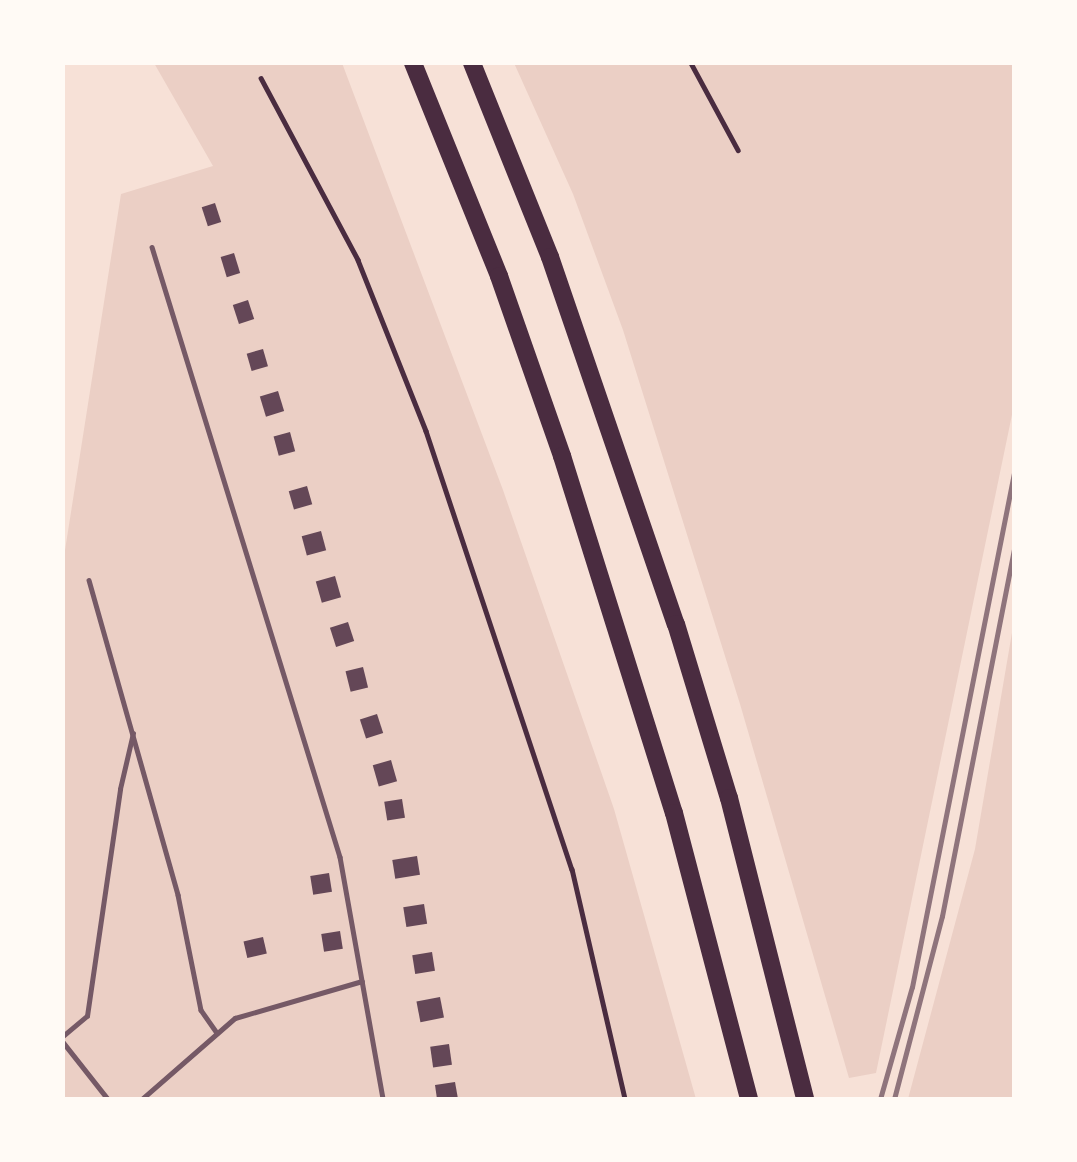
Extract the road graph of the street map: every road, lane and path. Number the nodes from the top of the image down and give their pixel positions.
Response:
1 (413, 63) edge
2 (472, 63) edge
3 (691, 63) edge
4 (261, 78) dead end
5 (738, 150) dead end
6 (152, 247) dead end
7 (89, 580) dead end
8 (133, 732) junction
9 (362, 981) junction
10 (217, 1033) junction
11 (63, 1036) edge
12 (63, 1042) edge
13 (108, 1099) edge
14 (142, 1099) edge
15 (383, 1099) edge
16 (625, 1099) edge
17 (749, 1099) edge
18 (805, 1099) edge

1 - 17 highway
2 - 18 highway
3 - 5 path
4 - 16 path
6 - 9 lane
7 - 8 lane
8 - 10 lane
8 - 11 lane
9 - 10 lane
9 - 15 lane
10 - 14 lane
12 - 13 lane

